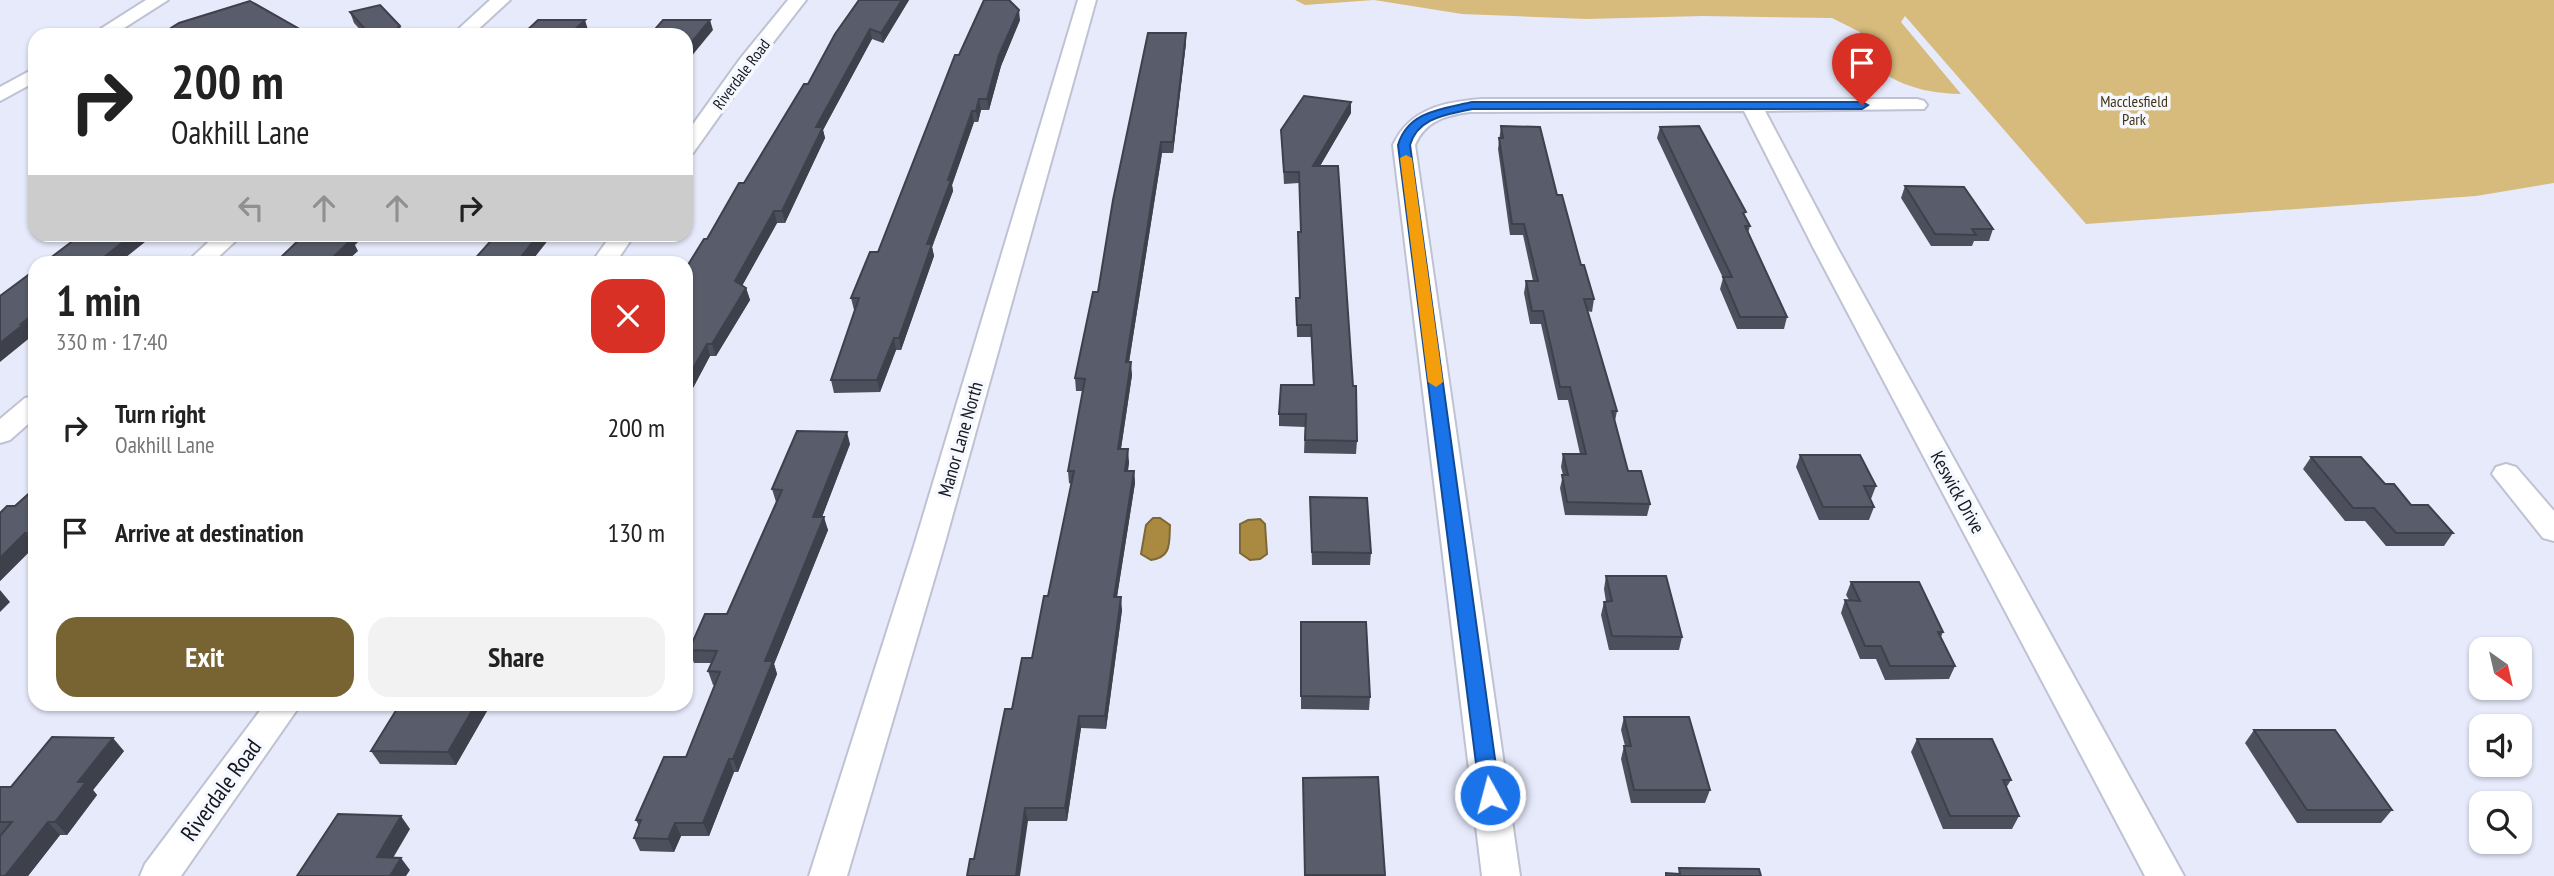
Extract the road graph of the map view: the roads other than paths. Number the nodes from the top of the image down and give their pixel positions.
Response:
1 (159, 0) edge
2 (501, 0) edge
3 (797, 0) edge
4 (1087, 0) edge
5 (112, 28) edge
6 (469, 28) edge
7 (28, 78) edge
8 (0, 94) edge
9 (1917, 105) dead end
10 (1752, 106) junction
11 (693, 139) edge
12 (223, 242) edge
13 (206, 256) edge
14 (28, 410) edge
15 (0, 434) edge
16 (2506, 474) dead end
17 (2554, 531) edge
18 (279, 711) edge
19 (159, 876) edge
20 (828, 876) edge
21 (1501, 876) edge
22 (2165, 876) edge

1 - 5 street
2 - 6 street
3 - 11 street, Riverdale Road
4 - 20 street, Manor Lane North
7 - 8 street
9 - 10 street
10 - 21 street
10 - 22 street, Keswick Drive
12 - 13 street
14 - 15 street
16 - 17 street
18 - 19 street, Riverdale Road

